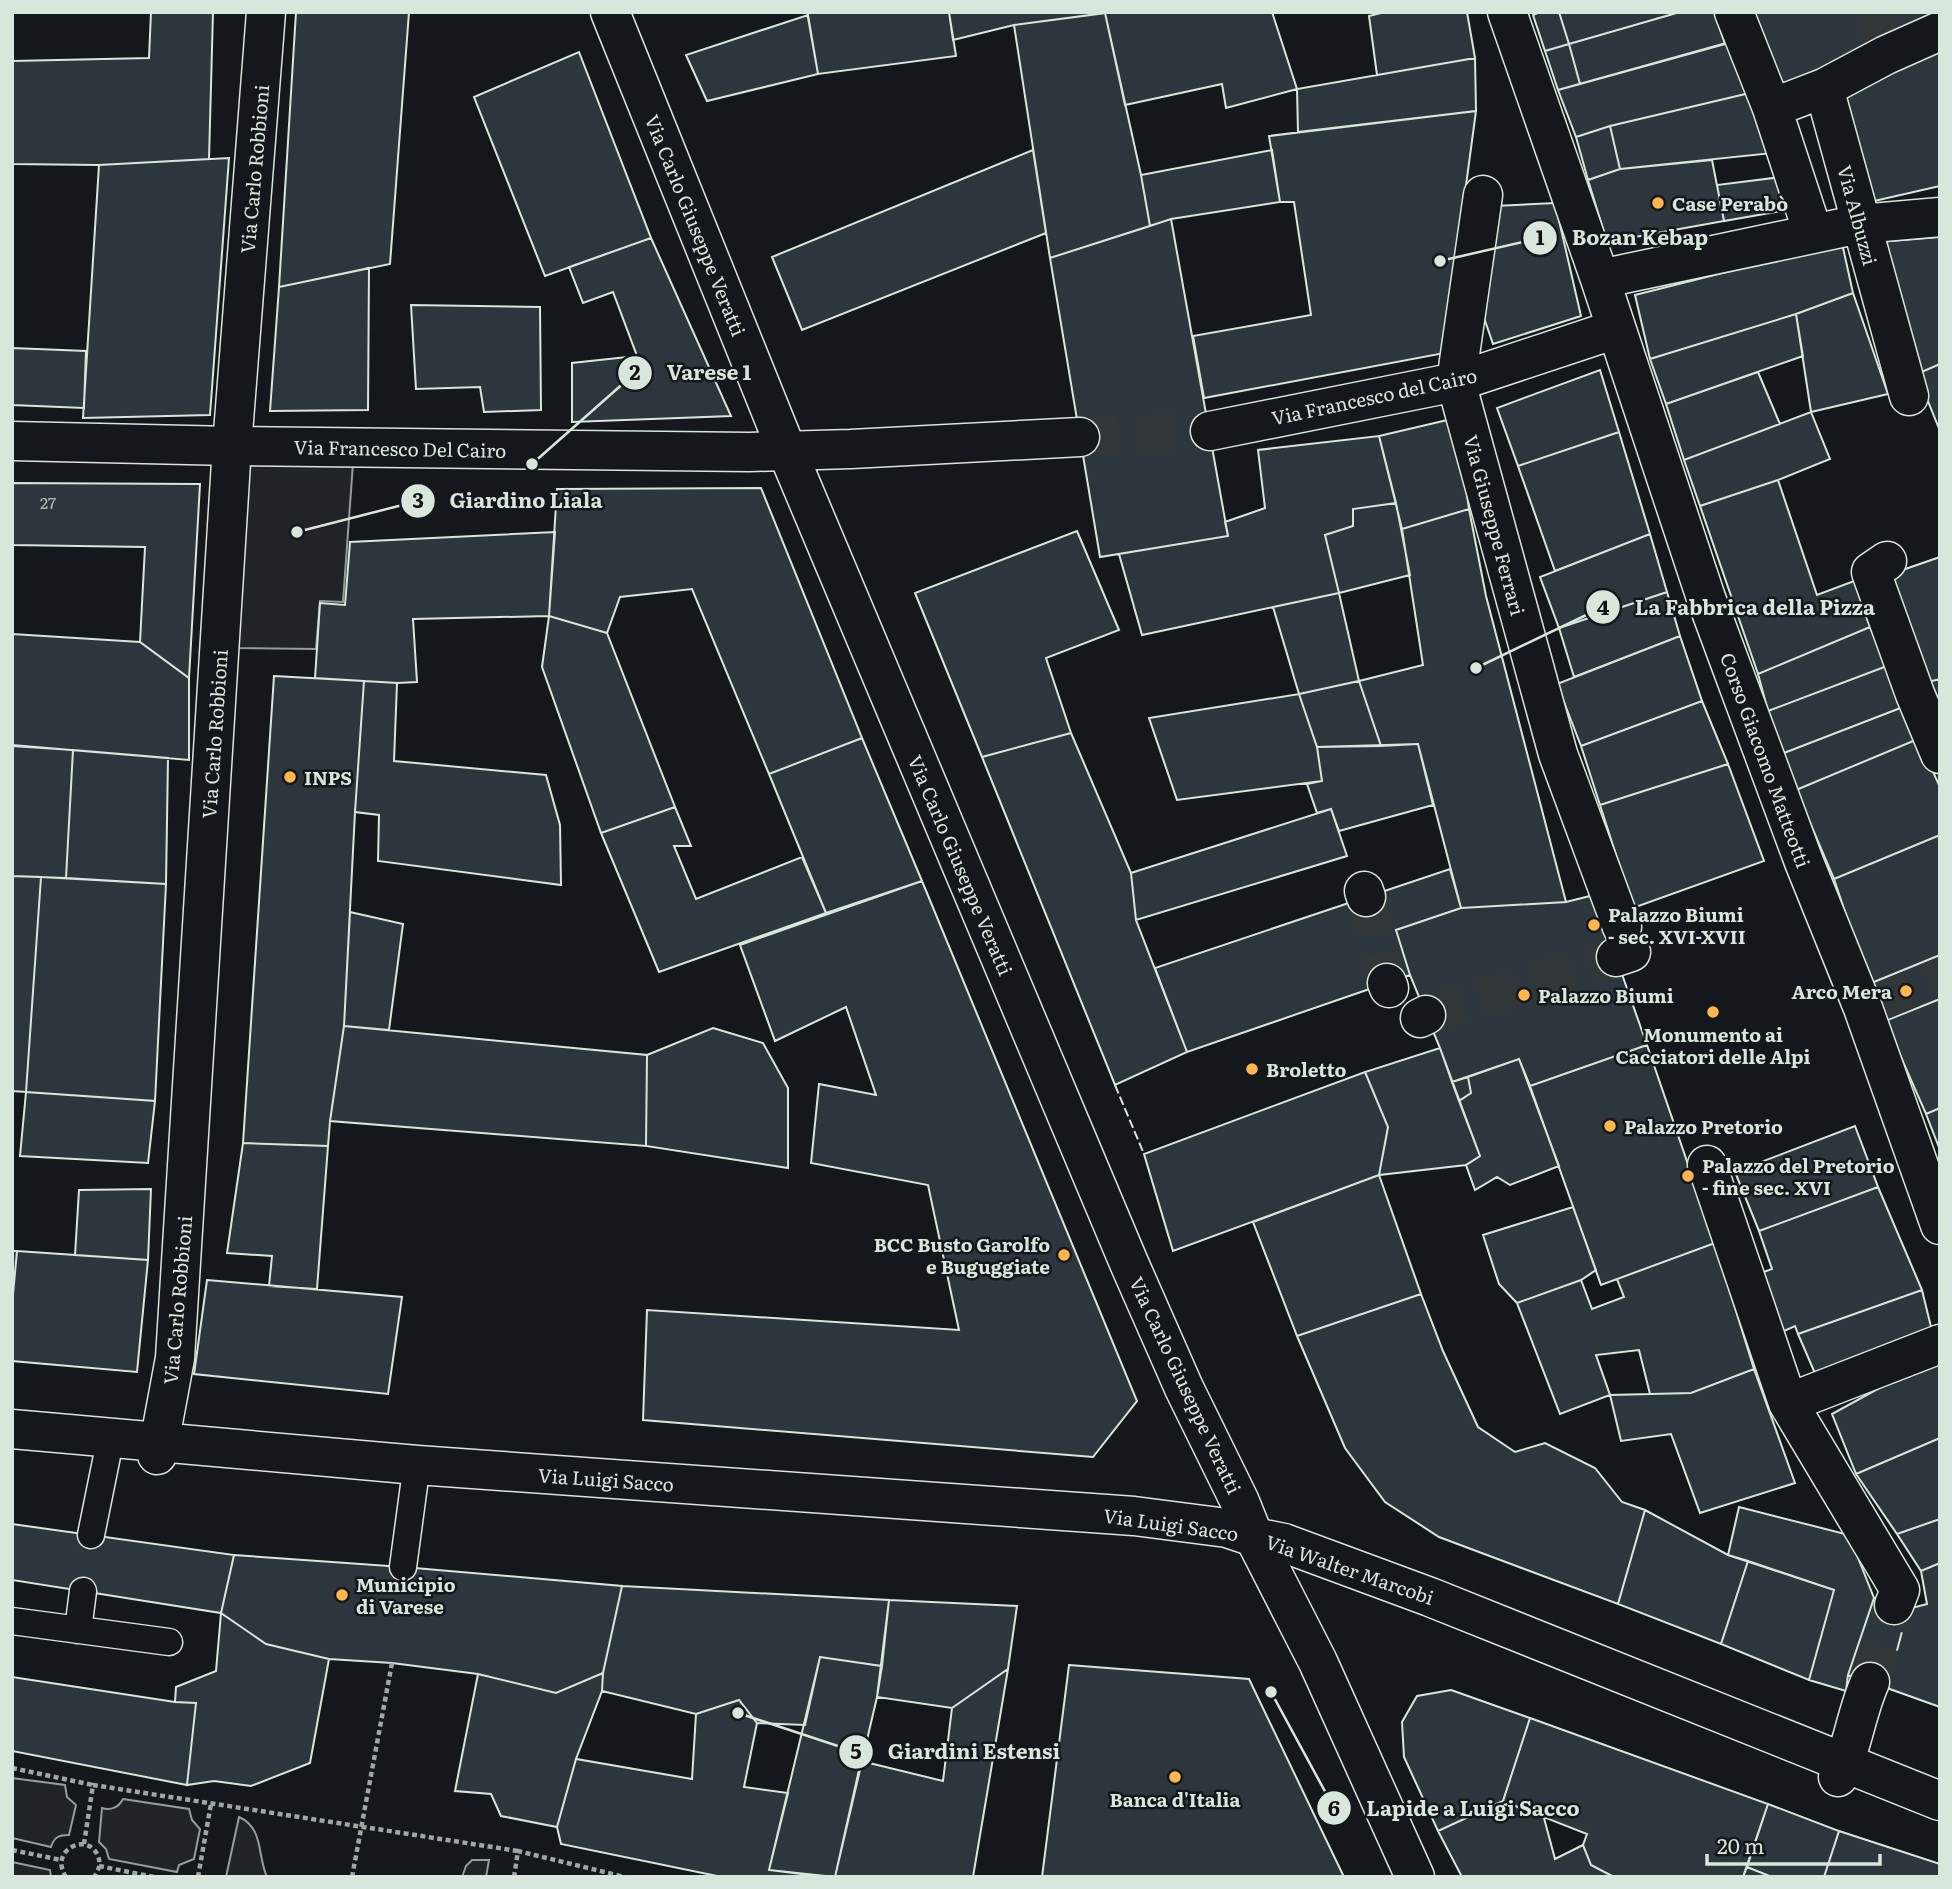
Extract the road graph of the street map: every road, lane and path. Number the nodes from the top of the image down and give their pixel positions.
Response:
1 (266, 12) edge
2 (603, 12) edge
3 (610, 12) edge
4 (1507, 12) edge
5 (1734, 12) edge
6 (1940, 31) edge
7 (1824, 88) junction
8 (1772, 107) junction
9 (1483, 195) dead end
10 (1940, 217) edge
11 (1860, 223) junction
12 (1813, 233) junction
13 (1600, 279) junction
14 (1616, 329) junction
15 (1456, 382) junction
16 (1909, 397) dead end
17 (1210, 431) tunnel mouth
18 (1080, 437) tunnel mouth
19 (12, 441) edge
20 (232, 446) junction
21 (783, 451) junction
22 (1887, 561) dead end
23 (1940, 754) edge
24 (1623, 945) dead end
25 (1707, 1165) dead end
26 (1940, 1225) edge
27 (1940, 1344) edge
28 (1788, 1403) junction
29 (12, 1429) edge
30 (12, 1443) edge
31 (158, 1448) junction
32 (108, 1451) junction
33 (415, 1478) junction
34 (91, 1535) dead end
35 (1254, 1537) junction
36 (402, 1567) dead end
37 (83, 1591) dead end
38 (1894, 1605) tunnel mouth
39 (12, 1621) edge
40 (78, 1630) junction
41 (169, 1642) dead end
42 (392, 1663) dead end
43 (1870, 1682) tunnel mouth
44 (12, 1768) edge
45 (1842, 1770) junction
46 (93, 1785) junction
47 (1940, 1801) edge
48 (211, 1804) junction
49 (1940, 1820) edge
50 (362, 1828) junction
51 (84, 1844) junction
52 (12, 1850) edge
53 (518, 1851) junction
54 (61, 1860) junction
55 (99, 1866) junction
56 (66, 1877) edge
57 (94, 1877) edge
58 (153, 1877) edge
59 (198, 1877) edge
60 (352, 1877) edge
61 (514, 1877) edge
62 (625, 1877) edge
63 (1415, 1877) edge

1 - 20 street, Via Carlo Robbioni
2 - 21 lane, Via Carlo Giuseppe Veratti
3 - 21 street, Via Carlo Giuseppe Veratti
4 - 13 street, Corso Giacomo Matteotti
5 - 8 street
6 - 7 street
7 - 8 street
7 - 11 street, Via Albuzzi
8 - 12 street
9 - 15 street, Via Giuseppe Ferrari
10 - 11 street
11 - 12 street
11 - 16 street, Via Albuzzi
12 - 13 street
13 - 14 street, Corso Giacomo Matteotti
14 - 15 street, Via Francesco del Cairo
14 - 26 street, Corso Giacomo Matteotti
15 - 17 street, Via Francesco del Cairo
15 - 24 street, Via Giuseppe Ferrari
18 - 21 street
19 - 20 street, Via Francesco Del Cairo
20 - 21 street, Via Francesco Del Cairo
20 - 31 street, Via Carlo Robbioni
21 - 35 street, Via Carlo Giuseppe Veratti
22 - 23 street
25 - 28 street
27 - 28 street
28 - 38 street
29 - 31 street, Via Luigi Sacco
30 - 32 street, Via Luigi Sacco
31 - 32 street, Via Luigi Sacco
31 - 33 street, Via Luigi Sacco
31 - 35 street, Via Luigi Sacco
32 - 34 lane
33 - 35 street, Via Luigi Sacco
33 - 36 lane
35 - 45 street, Via Walter Marcobi
35 - 63 street, Via Carlo Giuseppe Veratti
37 - 40 lane
39 - 40 lane
40 - 41 lane
42 - 50 path
43 - 45 street
44 - 46 path
45 - 47 street, Via Walter Marcobi
45 - 49 street, Via Walter Marcobi
46 - 48 path
46 - 51 path
48 - 50 path
48 - 59 path
50 - 53 path
50 - 60 path
51 - 54 path
51 - 55 path
52 - 54 path
53 - 61 path
53 - 62 path
54 - 56 path
55 - 57 path
55 - 58 path

